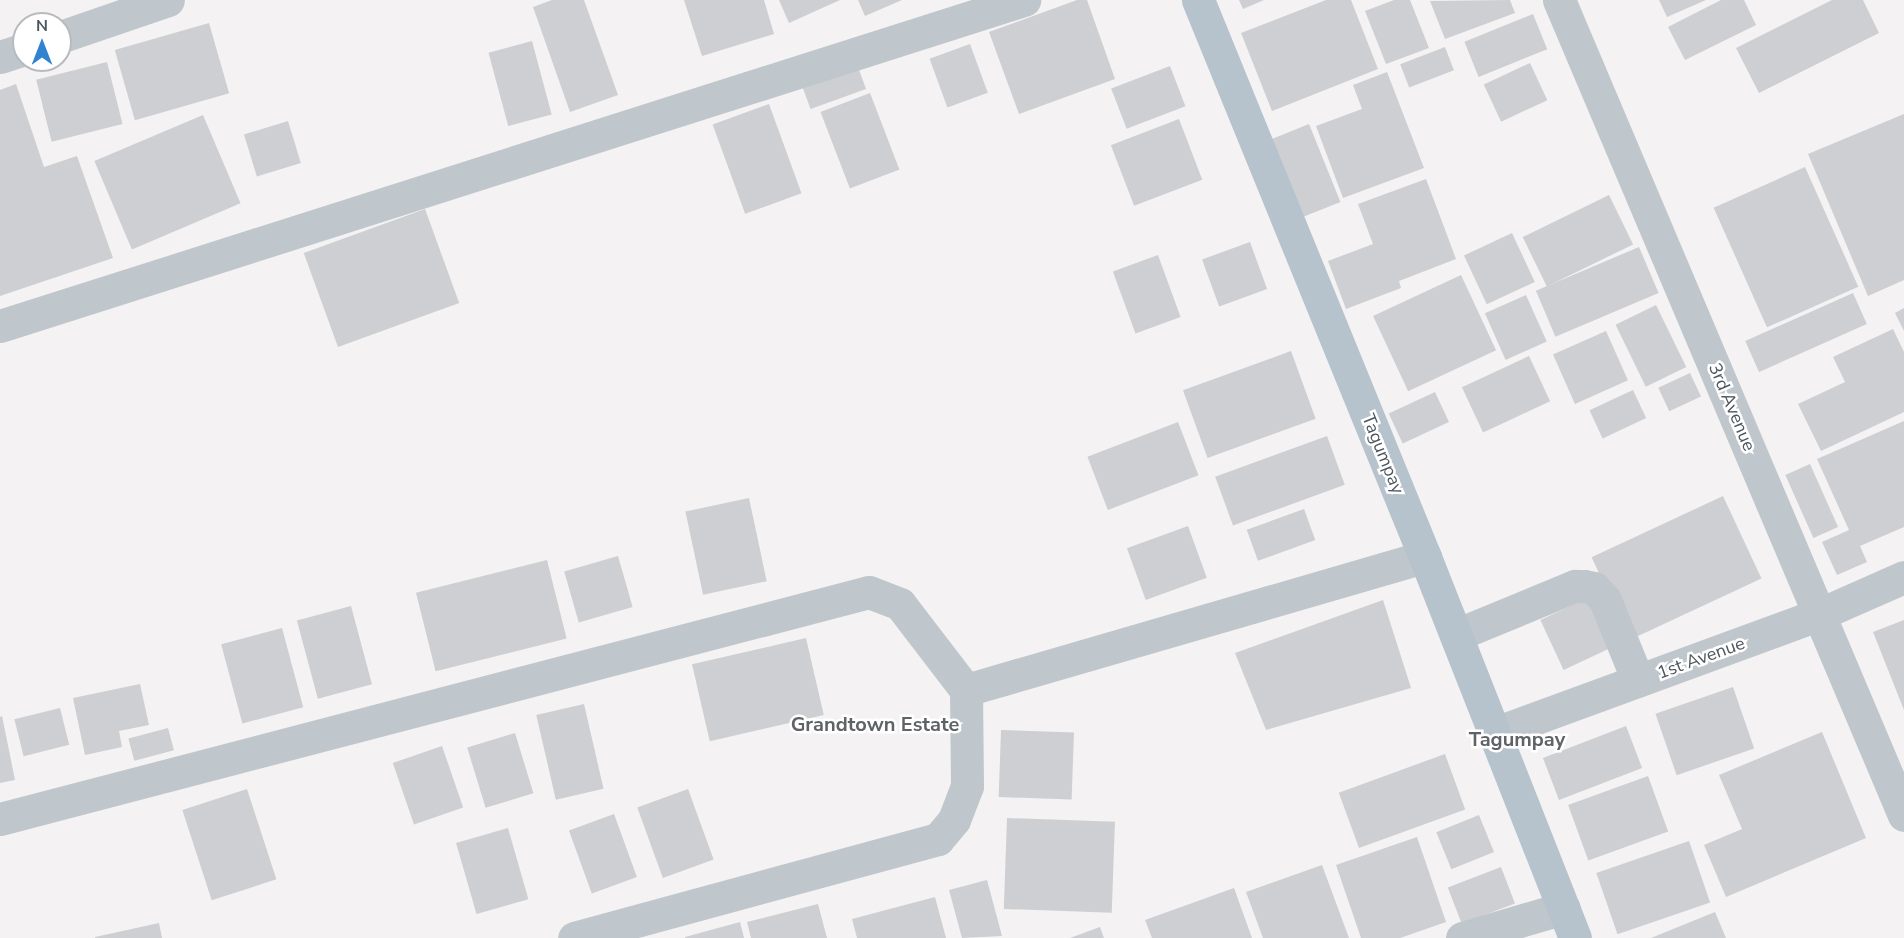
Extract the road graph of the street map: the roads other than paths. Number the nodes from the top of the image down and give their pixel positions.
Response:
1 (168, 0) edge
2 (1024, 0) edge
3 (1198, 0) edge
4 (1559, 0) edge
5 (72, 33) edge
6 (0, 326) edge
7 (1425, 557) junction
8 (1904, 577) edge
9 (1820, 614) junction
10 (1456, 635) junction
11 (1638, 681) junction
12 (966, 690) junction
13 (1495, 733) junction
14 (1904, 815) edge
15 (0, 819) edge
16 (1570, 923) edge
17 (574, 938) edge
18 (1462, 938) edge

1 - 5 street
2 - 6 street
3 - 7 main road, Tagumpay
4 - 9 street, 3rd Avenue
7 - 10 main road, Tagumpay
7 - 12 street
8 - 9 street, 1st Avenue
9 - 11 street, 1st Avenue
9 - 14 street, 3rd Avenue
10 - 11 street
10 - 13 main road, Tagumpay
11 - 13 street, 1st Avenue
12 - 15 street
12 - 17 street
13 - 16 main road, Tagumpay
16 - 18 street

